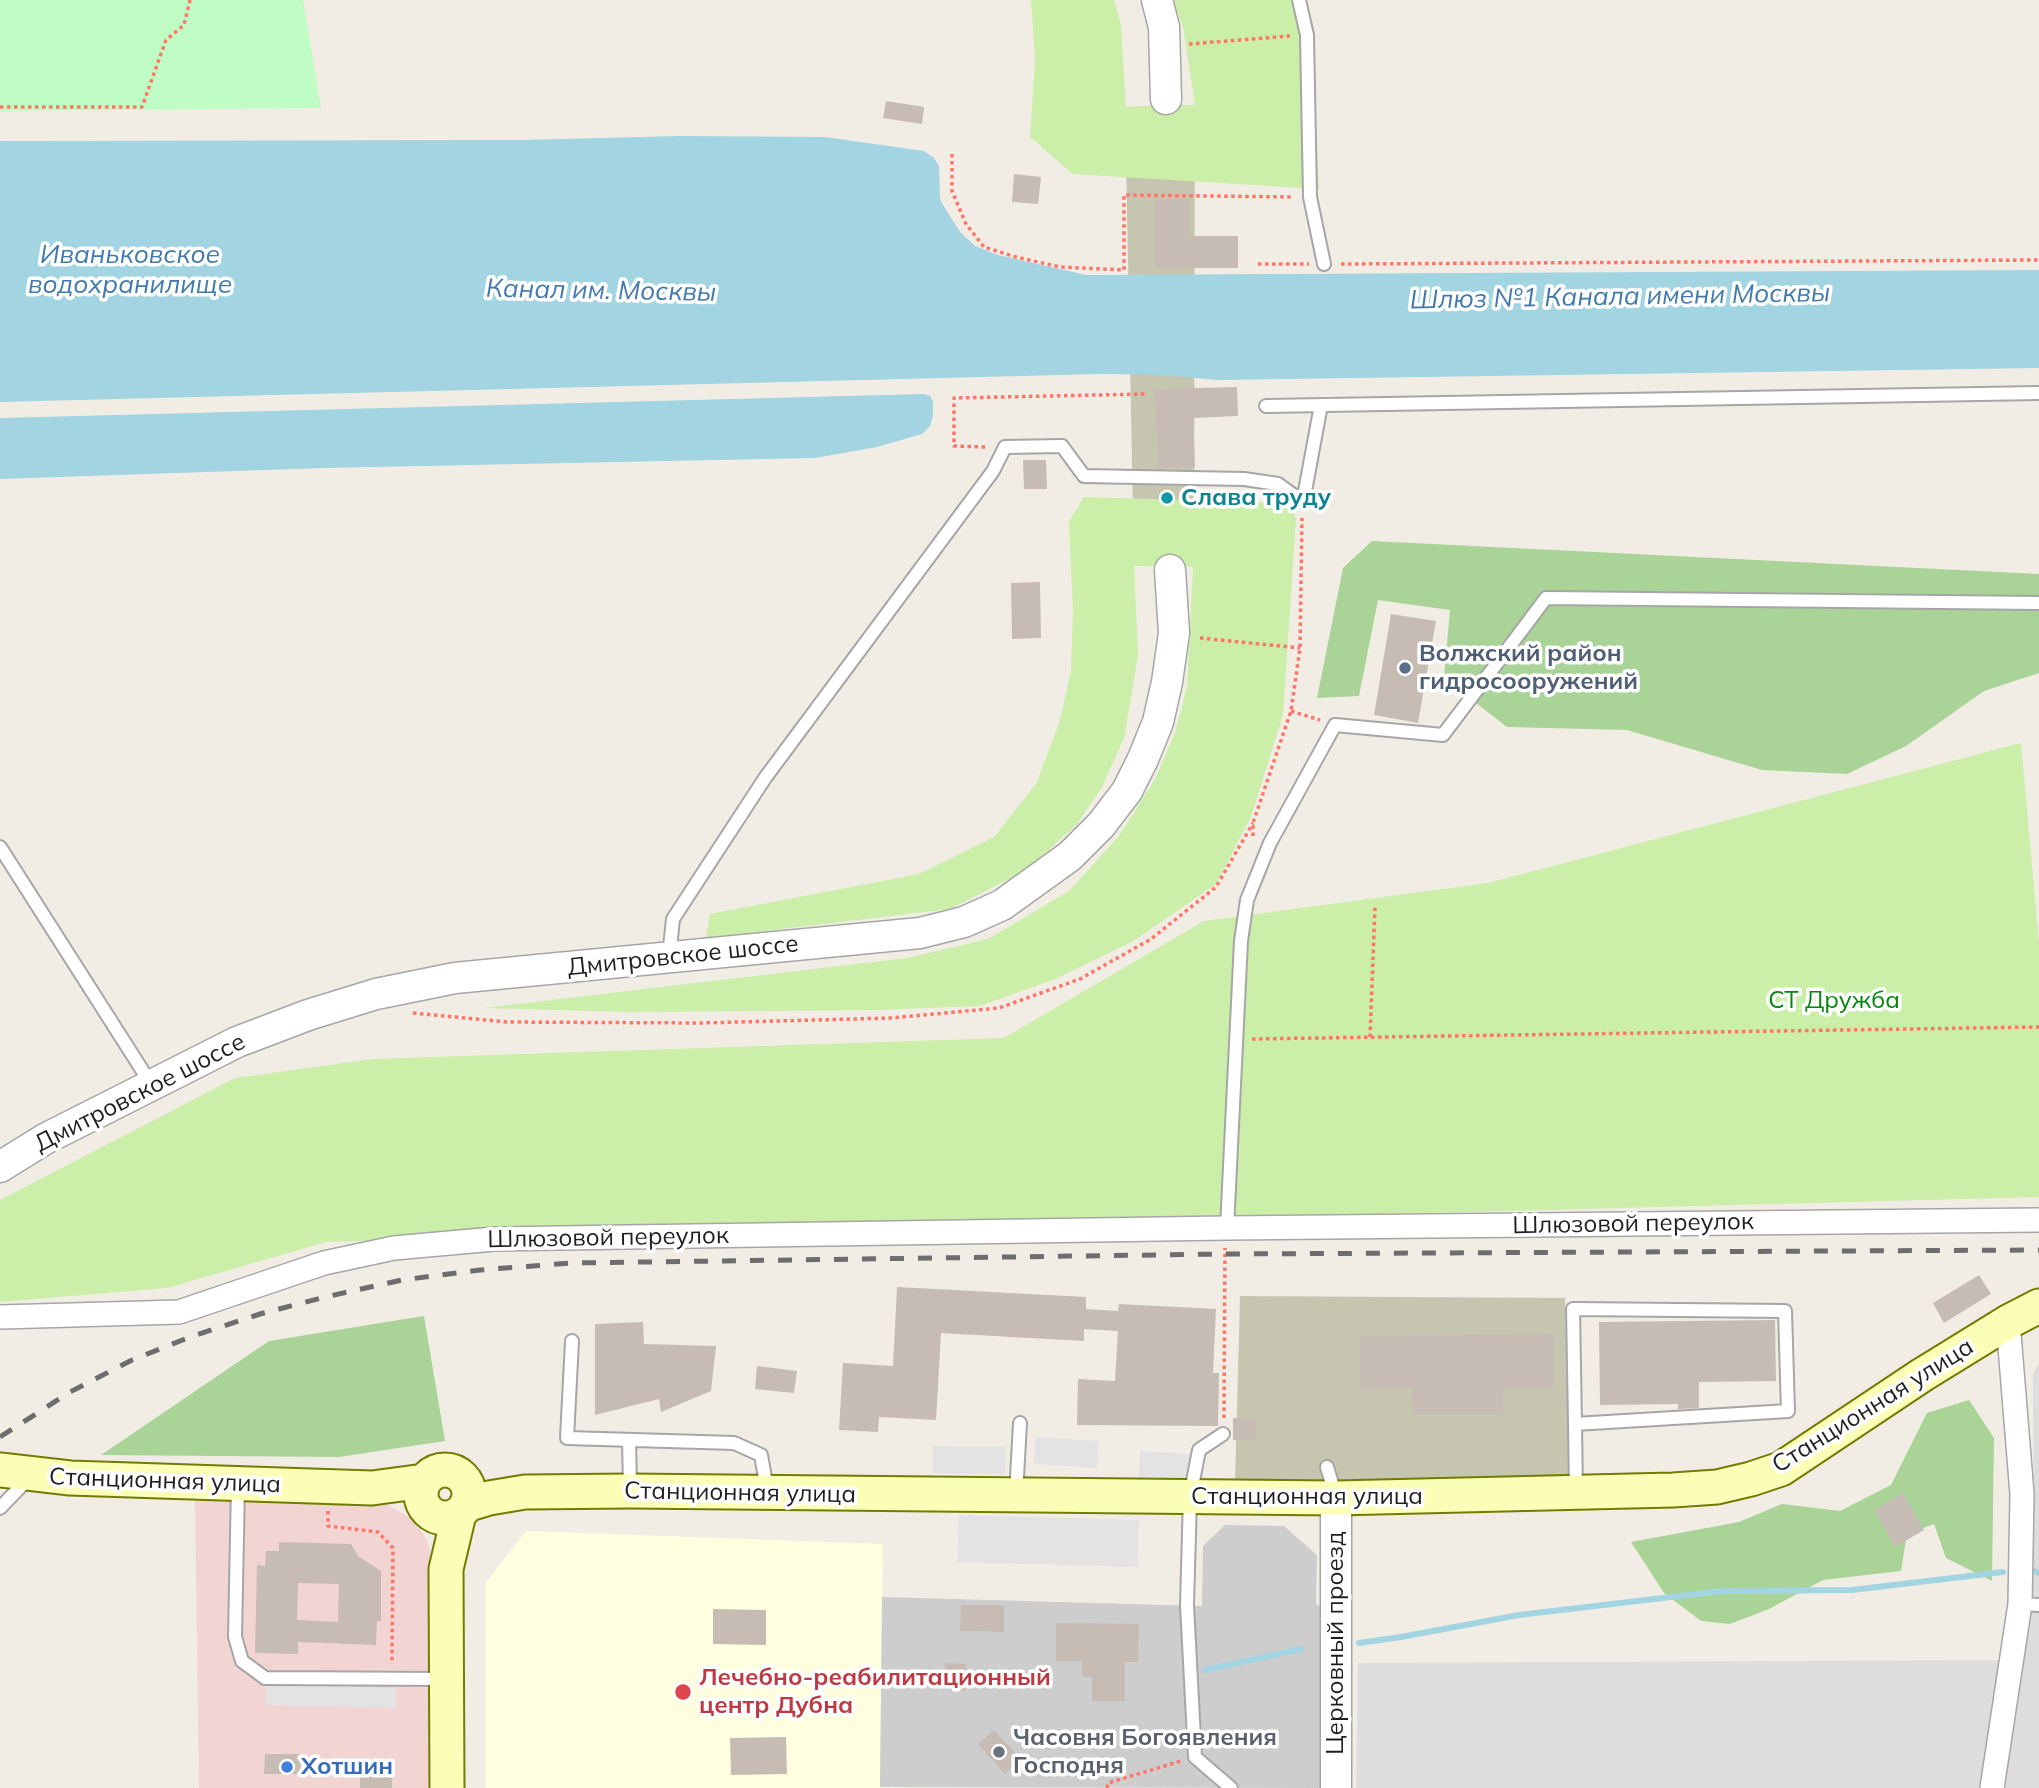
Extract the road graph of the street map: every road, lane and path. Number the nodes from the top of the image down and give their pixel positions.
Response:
1 (190, 0) edge
2 (1157, 0) edge
3 (1299, 0) edge
4 (1307, 35) junction
5 (1180, 45) dead end
6 (1166, 99) dead end
7 (0, 107) edge
8 (952, 154) dead end
9 (1310, 197) junction
10 (2039, 260) edge
11 (1258, 264) dead end
12 (1324, 264) junction
13 (2039, 393) edge
14 (1145, 394) dead end
15 (1321, 405) junction
16 (1266, 406) dead end
17 (1005, 447) junction
18 (1303, 502) junction
19 (1170, 570) dead end
20 (2039, 603) edge
21 (1199, 638) dead end
22 (1300, 648) junction
23 (1292, 711) junction
24 (1335, 725) junction
25 (1253, 823) junction
26 (1253, 836) dead end
27 (0, 847) edge
28 (1375, 906) dead end
29 (669, 958) junction
30 (403, 1012) dead end
31 (2039, 1027) edge
32 (1370, 1037) junction
33 (1236, 1040) junction
34 (151, 1084) junction
35 (0, 1167) edge
36 (2039, 1220) edge
37 (1227, 1228) junction
38 (2039, 1306) edge
39 (0, 1317) edge
40 (2008, 1322) junction
41 (572, 1341) dead end
42 (1020, 1423) dead end
43 (1575, 1424) junction
44 (1223, 1434) joint
45 (629, 1440) junction
46 (16, 1472) edge
47 (1331, 1483) junction
48 (238, 1484) junction
49 (630, 1491) junction
50 (767, 1493) junction
51 (1576, 1493) junction
52 (1016, 1495) junction
53 (1190, 1497) junction
54 (445, 1500) junction
55 (0, 1508) edge
56 (2030, 1604) edge
57 (446, 1679) junction
58 (1195, 1757) junction
59 (447, 1788) edge
60 (1107, 1788) edge
61 (1231, 1788) edge
62 (1336, 1788) edge
63 (1992, 1788) edge

1 - 7 path
2 - 6 street
3 - 4 lane
4 - 5 path
4 - 9 lane
8 - 9 path
9 - 12 lane
10 - 12 path
11 - 12 path
13 - 15 lane
14 - 17 path
15 - 16 lane
15 - 18 lane
17 - 18 lane
17 - 29 lane
18 - 22 path
19 - 29 street, Дмитровское шоссе
20 - 24 lane
21 - 22 path
22 - 23 path
23 - 24 path
23 - 25 path
24 - 33 lane
25 - 26 path
25 - 30 path
27 - 34 lane
28 - 32 path
29 - 34 street, Дмитровское шоссе
31 - 32 path
32 - 33 path
33 - 37 lane
34 - 35 street, Дмитровское шоссе
36 - 37 street, Шлюзовой переулок
37 - 39 street, Шлюзовой переулок
37 - 44 path
38 - 40 main road, Станционная улица
40 - 51 main road, Станционная улица
40 - 56 street
41 - 45 lane
42 - 52 lane
43 - 43 lane
43 - 51 lane
44 - 53 lane
45 - 49 lane
45 - 50 lane
46 - 48 main road, Станционная улица
46 - 55 lane
47 - 51 main road, Станционная улица
47 - 53 main road, Станционная улица
47 - 62 street, Церковный проезд
48 - 54 main road, Станционная улица
48 - 57 lane
49 - 50 main road, Станционная улица
49 - 54 main road, Станционная улица
50 - 52 main road, Станционная улица
52 - 53 main road, Станционная улица
53 - 58 lane
54 - 57 main road
56 - 63 street
57 - 59 main road
58 - 60 path
58 - 61 lane

